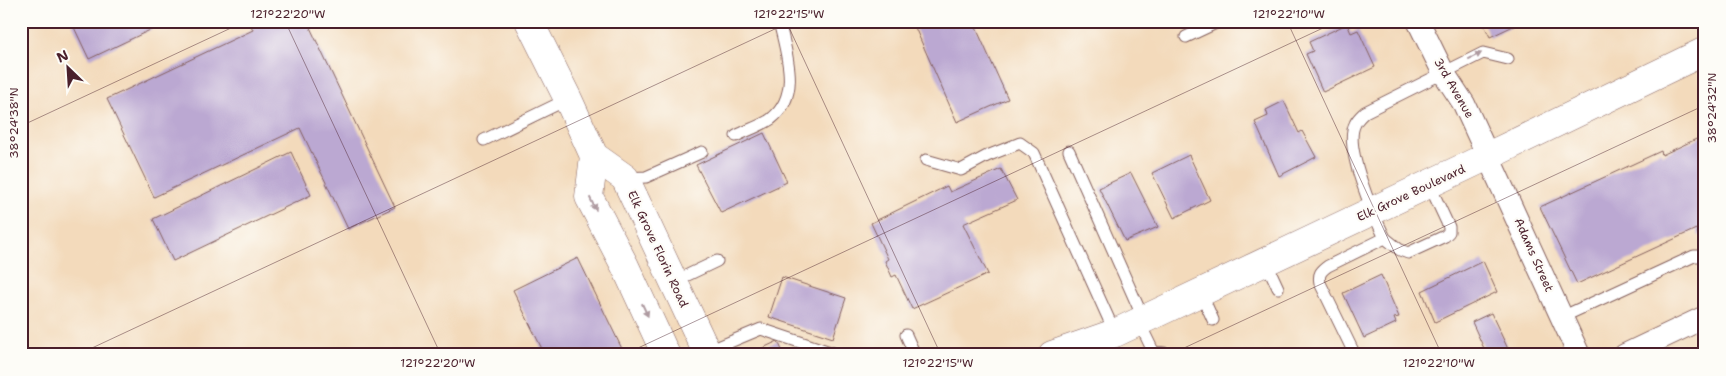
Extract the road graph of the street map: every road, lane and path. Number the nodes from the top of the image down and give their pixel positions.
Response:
1 (529, 21) edge
2 (779, 21) edge
3 (1220, 21) edge
4 (1418, 21) edge
5 (1186, 37) dead end
6 (1705, 51) edge
7 (1508, 59) dead end
8 (1443, 72) junction
9 (568, 99) junction
10 (736, 136) dead end
11 (484, 140) dead end
12 (1069, 151) dead end
13 (702, 152) dead end
14 (594, 156) junction
15 (1488, 156) junction
16 (926, 160) dead end
17 (625, 178) junction
18 (1429, 184) junction
19 (1372, 212) junction
20 (1385, 238) junction
21 (1705, 256) edge
22 (717, 261) dead end
23 (1266, 262) junction
24 (673, 282) junction
25 (1278, 288) dead end
26 (1200, 293) junction
27 (1562, 317) junction
28 (1705, 317) edge
29 (1213, 320) dead end
30 (1140, 321) junction
31 (906, 335) dead end
32 (707, 353) edge
33 (666, 355) edge
34 (839, 355) edge
35 (915, 355) edge
36 (1052, 355) edge
37 (1084, 355) edge
38 (1174, 355) edge
39 (1356, 355) edge
40 (1579, 355) edge
41 (1625, 355) edge

1 - 9 main road
2 - 10 lane
3 - 5 lane
4 - 8 street, 3rd Avenue
6 - 15 main road, Elk Grove Boulevard
8 -> 7 lane
8 - 15 street, 3rd Avenue
8 - 19 lane
9 - 11 lane
9 - 14 main road
12 - 30 lane
13 - 17 lane
14 - 17 main road, Elk Grove Florin Road
14 -> 33 main road
15 - 18 main road, Elk Grove Boulevard
15 - 27 street, Adams Street
16 - 30 lane
17 - 24 main road, Elk Grove Florin Road
18 - 19 main road, Elk Grove Boulevard
18 - 20 lane
19 - 20 lane
19 - 23 main road, Elk Grove Boulevard
20 - 39 lane
21 - 27 lane
22 - 24 lane
23 - 25 lane
23 - 26 main road, Elk Grove Boulevard
24 - 32 main road, Elk Grove Florin Road
26 - 29 lane
26 - 30 main road, Elk Grove Boulevard
27 - 40 street, Adams Street
28 - 41 street
30 - 36 main road, Elk Grove Boulevard
30 - 37 main road, Elk Grove Boulevard
30 - 38 lane
31 - 35 lane
32 - 34 lane

